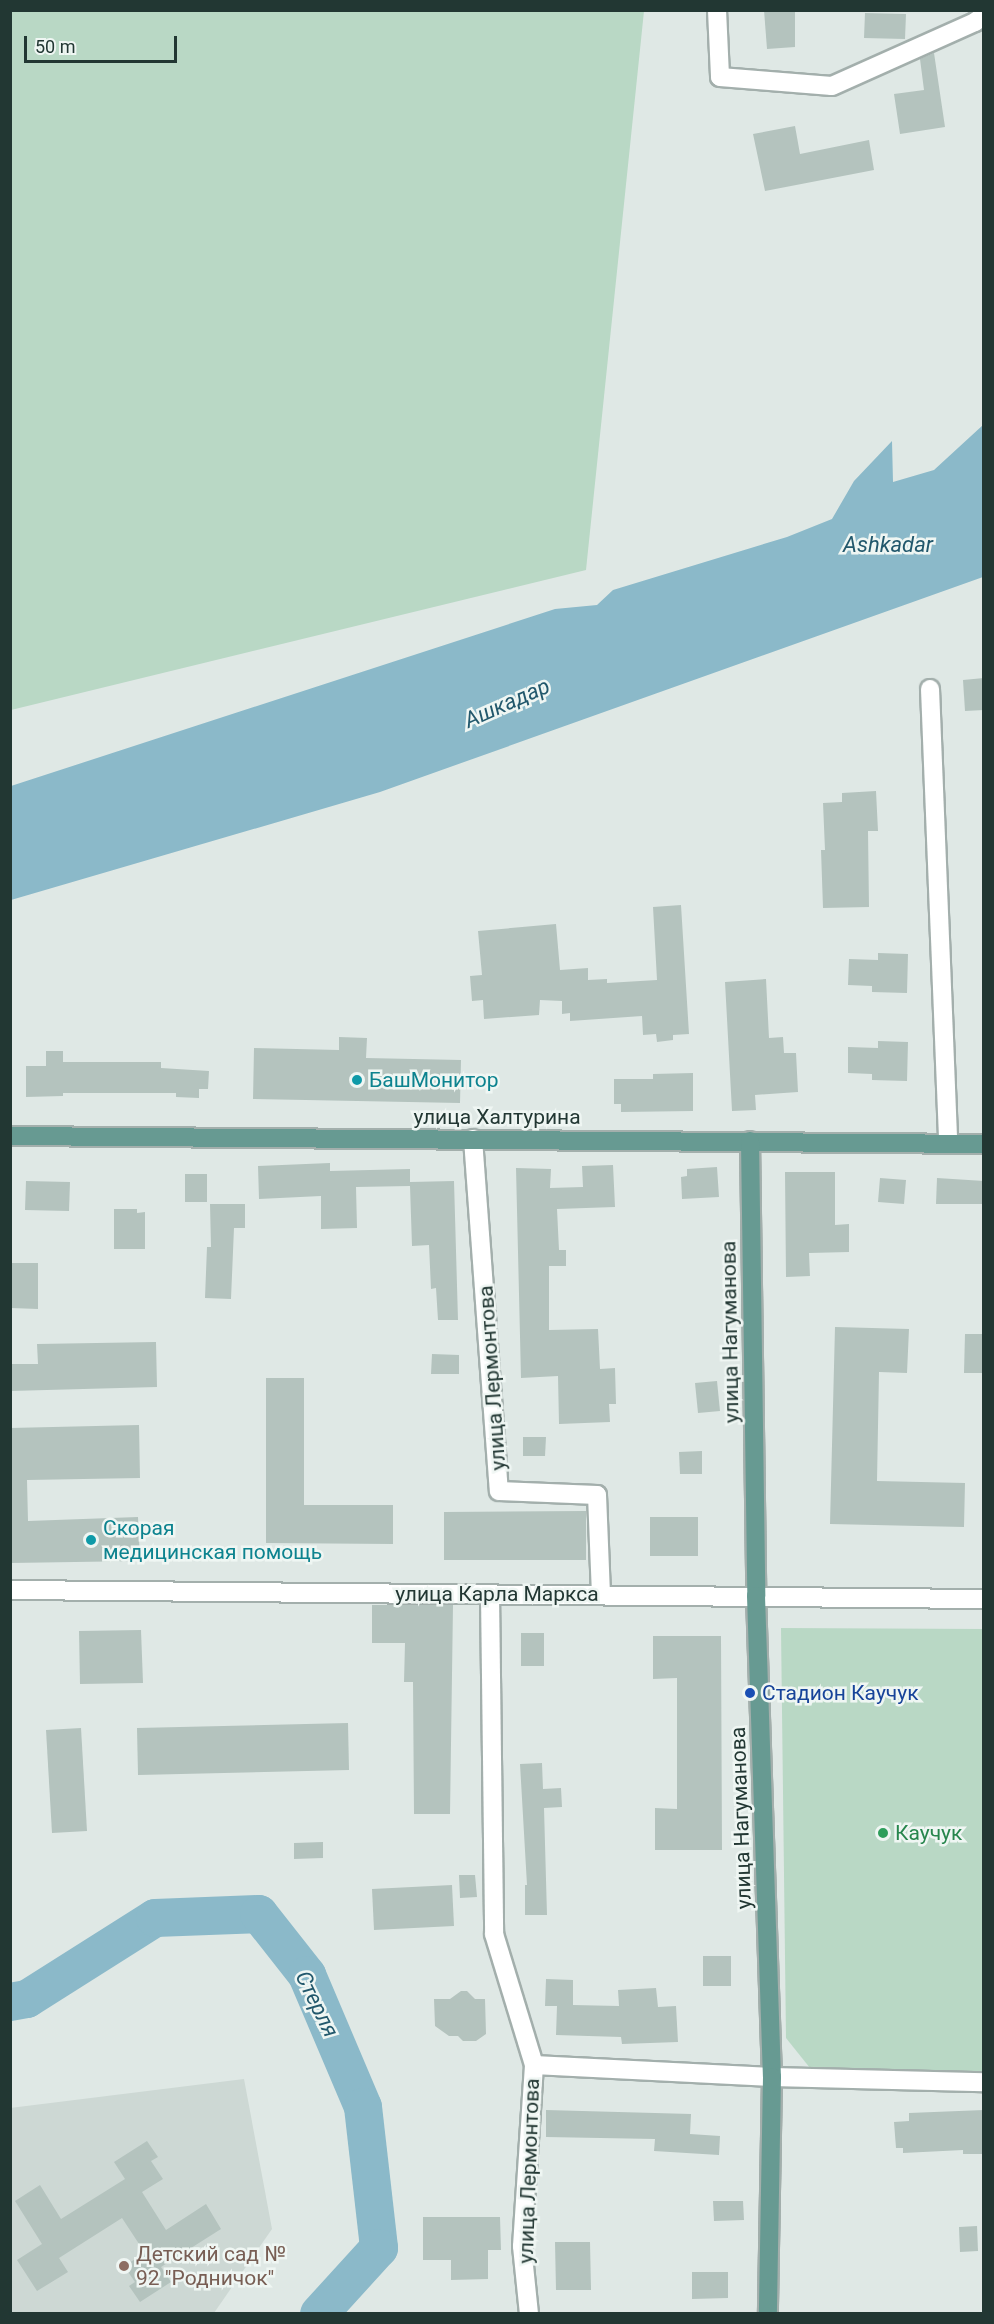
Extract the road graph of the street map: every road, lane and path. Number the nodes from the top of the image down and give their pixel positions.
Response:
1 (717, 10) edge
2 (984, 15) edge
3 (930, 689) dead end
4 (10, 1136) edge
5 (473, 1139) junction
6 (750, 1142) junction
7 (948, 1144) junction
8 (984, 1144) edge
9 (10, 1590) edge
10 (490, 1594) junction
11 (601, 1594) junction
12 (756, 1596) junction
13 (984, 1599) edge
14 (534, 2065) junction
15 (772, 2077) junction
16 (984, 2082) edge
17 (529, 2313) edge
18 (768, 2313) edge

1 - 2 street
3 - 7 street
4 - 5 main road, улица Халтурина
5 - 6 main road, улица Халтурина
5 - 11 street, улица Лермонтова
6 - 7 main road, улица Халтурина
6 - 12 main road, улица Нагуманова
7 - 8 main road, улица Халтурина
9 - 10 street, улица Карла Маркса
10 - 11 street, улица Карла Маркса
10 - 14 street, улица Лермонтова
11 - 12 street, улица Карла Маркса
12 - 13 street, улица Карла Маркса
12 - 15 main road, улица Нагуманова
14 - 15 street, улица Лермонтова
14 - 17 street, улица Лермонтова
15 - 16 street, улица Лермонтова
15 - 18 main road, улица Нагуманова

